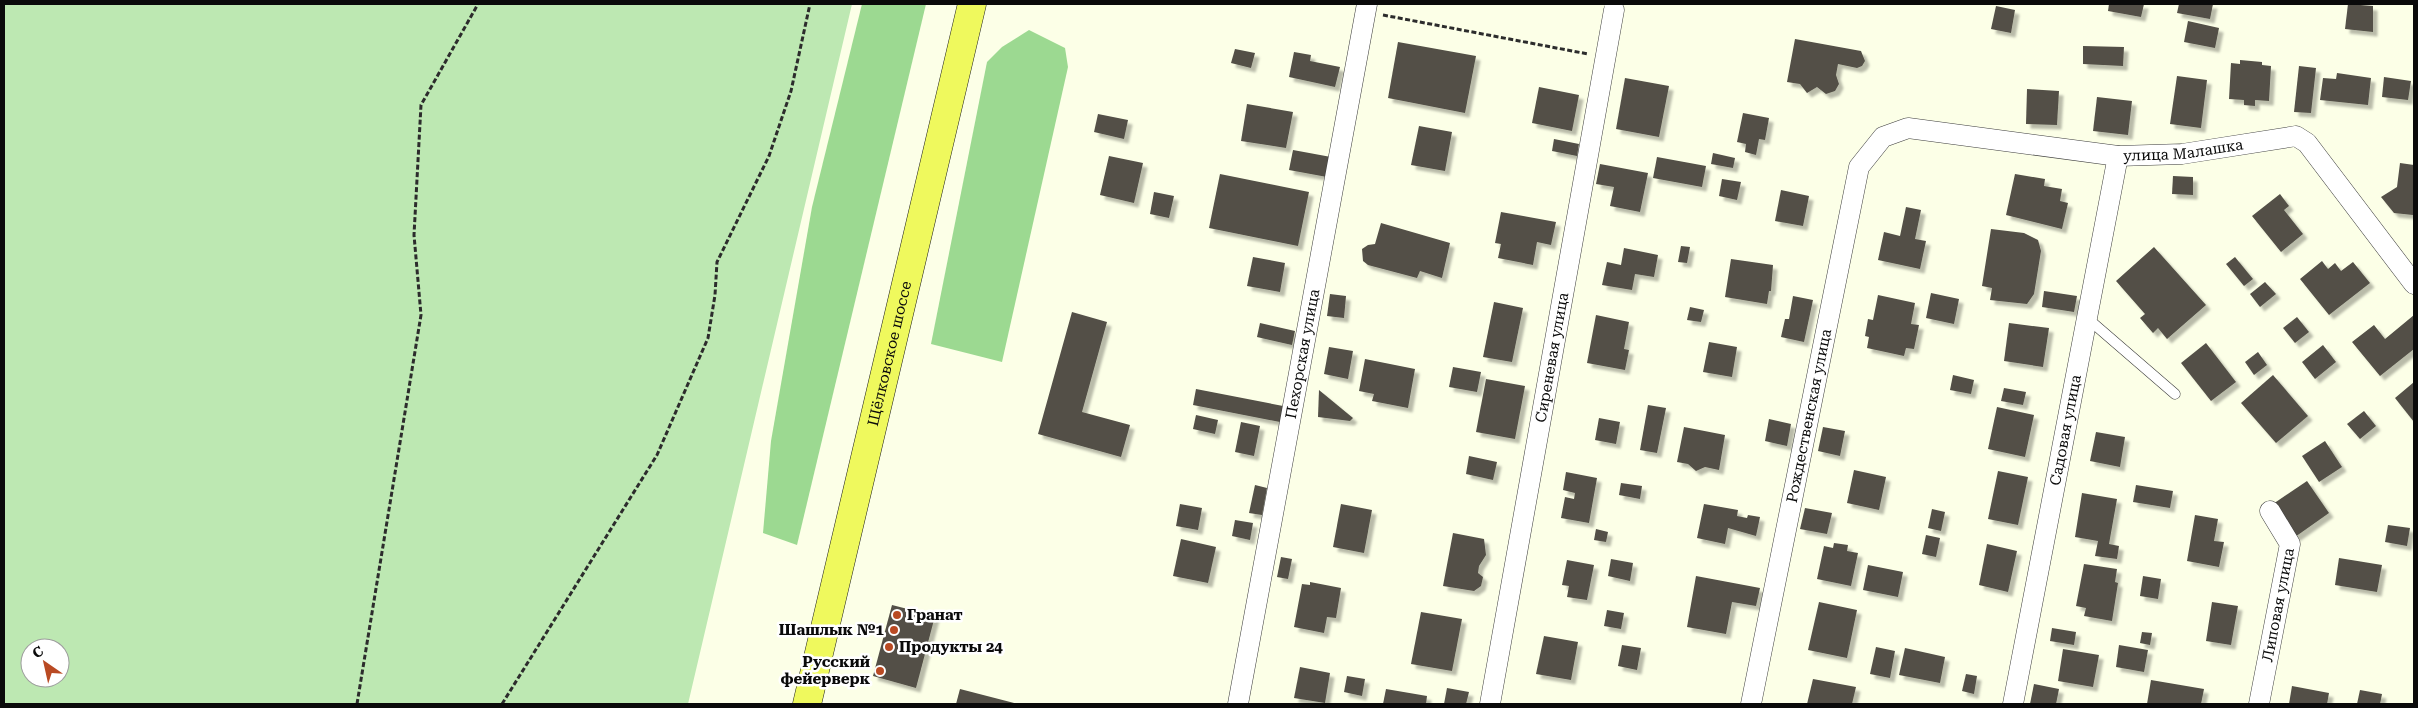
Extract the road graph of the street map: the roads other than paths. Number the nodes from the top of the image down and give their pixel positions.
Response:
1 (972, 4) edge
2 (1366, 8) edge
3 (1614, 10) dead end
4 (1883, 137) joint
5 (2118, 156) junction
6 (2414, 284) edge
7 (2088, 318) junction
8 (2175, 394) dead end
9 (2270, 511) dead end
10 (807, 704) edge
11 (1238, 704) edge
12 (1490, 704) edge
13 (1751, 704) edge
14 (2013, 704) edge
15 (2259, 704) edge

1 - 10 main road, Щёлковское шоссе
2 - 11 street, Пехорская улица
3 - 12 street, Сиреневая улица
4 - 5 street, улица Малашка
4 - 13 street, Рождественская улица
5 - 6 street, улица Малашка
5 - 7 street, Садовая улица
7 - 8 lane
7 - 14 street, Садовая улица
9 - 15 street, Липовая улица

